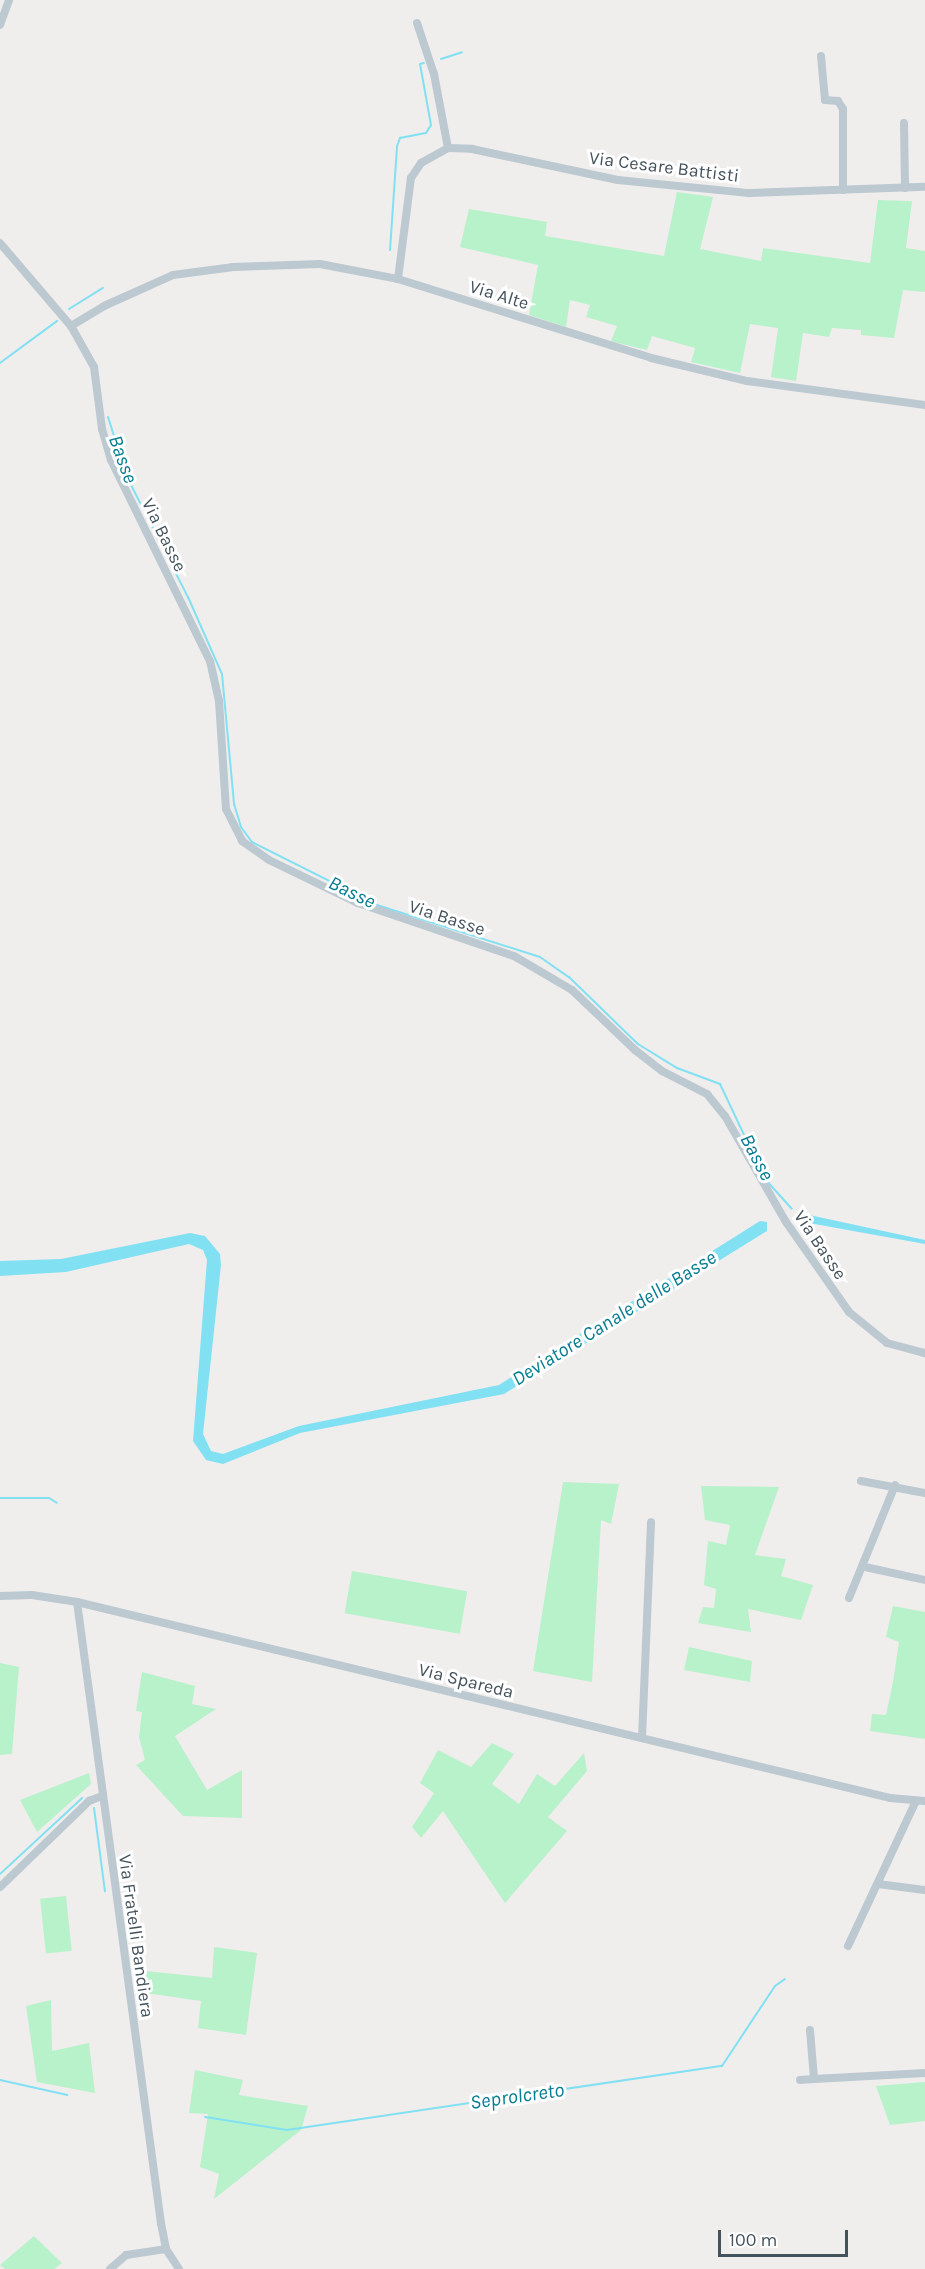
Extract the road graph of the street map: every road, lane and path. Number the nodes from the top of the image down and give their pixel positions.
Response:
1 (9, 0) edge
2 (417, 23) dead end
3 (0, 25) edge
4 (821, 56) dead end
5 (904, 123) dead end
6 (448, 148) junction
7 (925, 187) edge
8 (905, 188) junction
9 (843, 190) junction
10 (0, 243) edge
11 (398, 279) junction
12 (71, 326) junction
13 (925, 405) edge
14 (925, 1353) edge
15 (861, 1481) dead end
16 (895, 1485) junction
17 (925, 1494) edge
18 (651, 1522) dead end
19 (865, 1567) junction
20 (925, 1580) edge
21 (0, 1596) edge
22 (849, 1598) dead end
23 (77, 1602) junction
24 (642, 1738) junction
25 (102, 1796) junction
26 (921, 1801) edge
27 (878, 1884) junction
28 (0, 1887) edge
29 (925, 1890) edge
30 (848, 1946) dead end
31 (810, 2030) dead end
32 (925, 2073) edge
33 (814, 2079) junction
34 (800, 2080) dead end
35 (166, 2249) junction
36 (111, 2269) edge
37 (179, 2269) edge

1 - 3 street
2 - 6 street
4 - 9 street
5 - 8 street
6 - 9 street, Via Cesare Battisti
6 - 11 street
7 - 8 street, Via Cesare Battisti
8 - 9 street, Via Cesare Battisti
10 - 12 street, Via Basse
11 - 12 street, Via Alte
11 - 13 street, Via Alte
12 - 14 street, Via Basse
15 - 16 street
16 - 17 street
16 - 19 street
18 - 24 street
19 - 20 street
19 - 22 street
21 - 23 street, Via Spareda
23 - 24 street, Via Spareda
23 - 25 street, Via Fratelli Bandiera
24 - 26 street, Via Spareda
25 - 28 street
25 - 35 street, Via Fratelli Bandiera
26 - 27 street
27 - 29 street
27 - 30 street
31 - 33 street
32 - 33 street
33 - 34 street
35 - 36 street
35 - 37 street, Via Fratelli Bandiera

